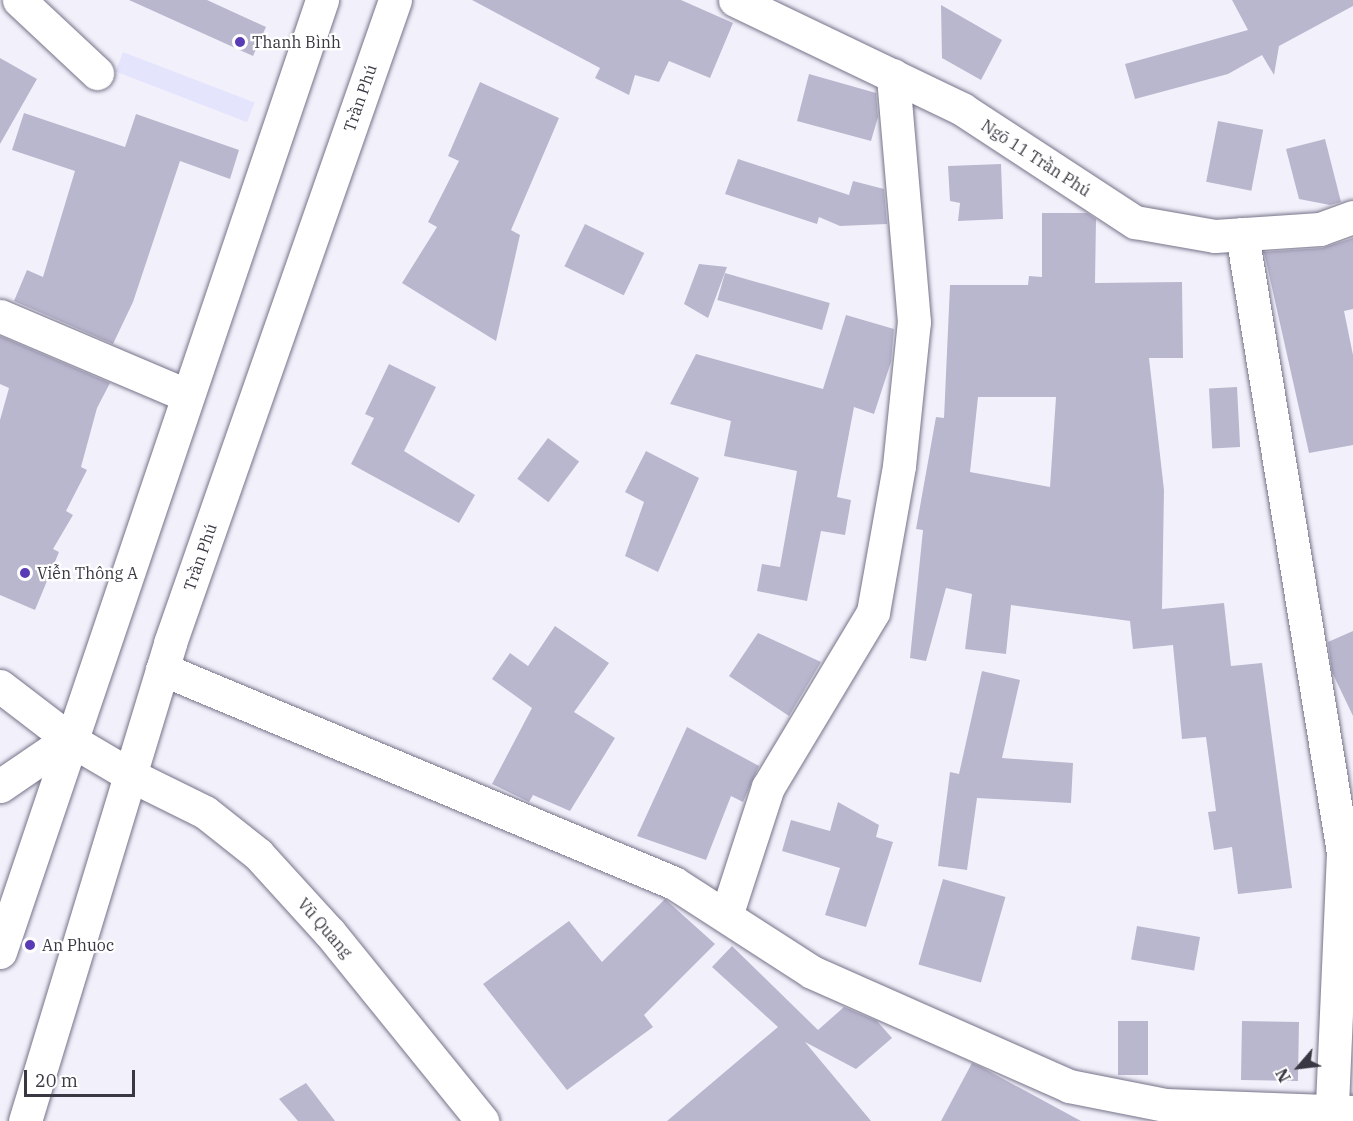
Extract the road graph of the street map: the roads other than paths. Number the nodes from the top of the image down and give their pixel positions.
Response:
1 (19, 0) edge
2 (322, 0) edge
3 (395, 0) edge
4 (735, 0) edge
5 (98, 73) dead end
6 (892, 75) junction
7 (1353, 217) edge
8 (1242, 234) junction
9 (0, 316) edge
10 (186, 395) junction
11 (162, 669) junction
12 (0, 686) edge
13 (69, 739) junction
14 (132, 776) junction
15 (0, 786) edge
16 (726, 916) junction
17 (0, 952) edge
18 (1343, 1111) edge
19 (25, 1121) edge
20 (482, 1121) edge

1 - 5 main road
2 - 10 main road
3 - 11 main road, Trần Phú
4 - 6 main road, Ngõ 11 Trần Phú
6 - 8 main road, Ngõ 11 Trần Phú
6 - 16 main road
7 - 8 main road, Ngõ 11 Trần Phú
8 - 18 main road
9 - 10 main road
10 - 13 main road
11 - 14 main road, Trần Phú
11 - 16 main road
12 - 13 main road, Vũ Quang
13 - 14 main road, Vũ Quang
13 - 15 main road
13 - 17 main road
14 - 19 main road, Trần Phú
14 - 20 main road, Vũ Quang
16 - 18 main road

